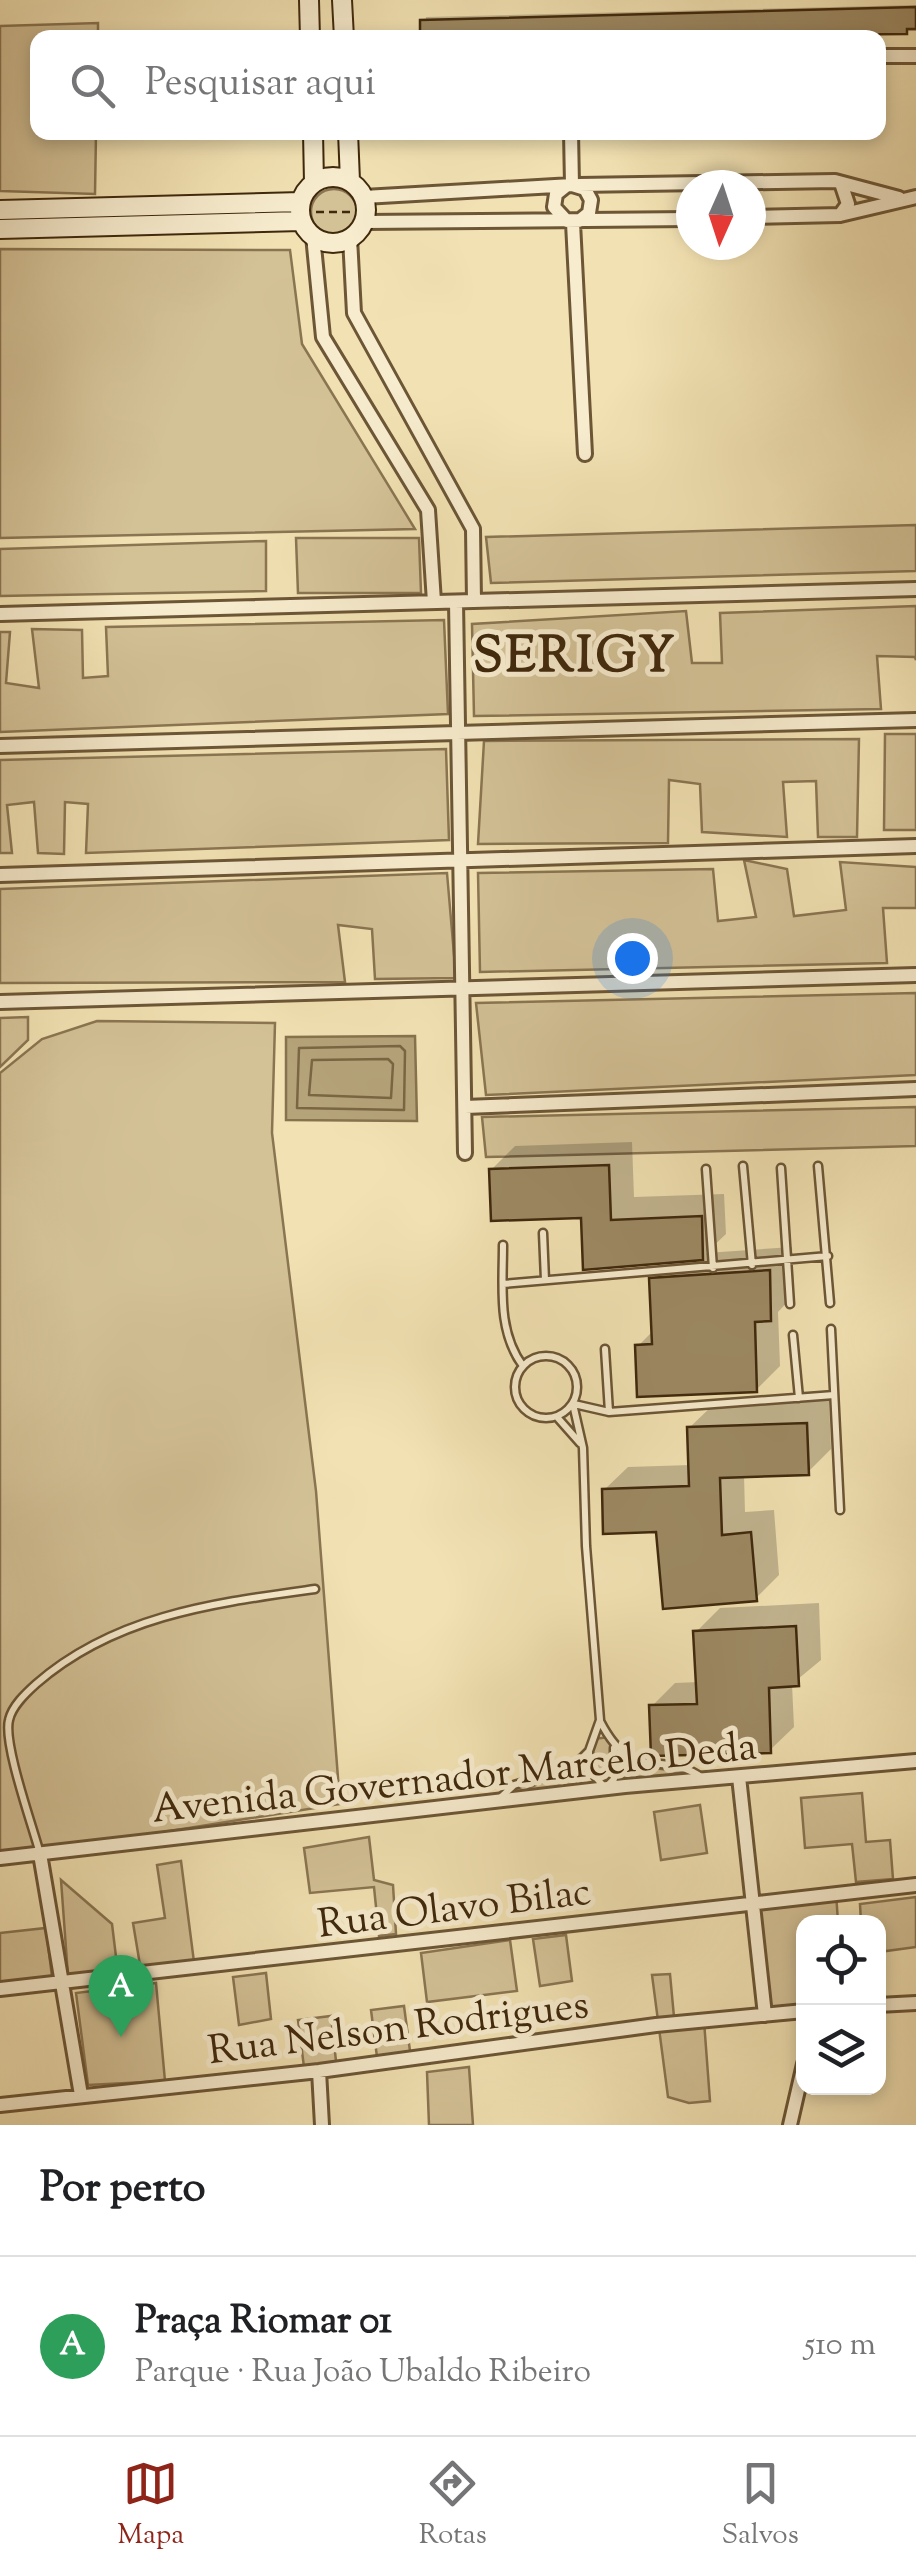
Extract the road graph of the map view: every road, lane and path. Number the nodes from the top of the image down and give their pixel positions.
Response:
1 (309, 0) edge
2 (342, 0) edge
3 (310, 30) edge
4 (344, 30) edge
5 (886, 56) edge
6 (916, 56) edge
7 (312, 140) edge
8 (348, 140) edge
9 (571, 140) edge
10 (350, 181) junction
11 (314, 183) junction
12 (842, 183) junction
13 (572, 185) junction
14 (364, 197) junction
15 (916, 197) edge
16 (899, 198) junction
17 (0, 210) edge
18 (301, 211) junction
19 (840, 215) junction
20 (766, 217) edge
21 (676, 219) edge
22 (364, 222) junction
23 (573, 222) junction
24 (0, 229) edge
25 (313, 236) junction
26 (350, 238) junction
27 (585, 454) dead end
28 (916, 589) edge
29 (474, 601) junction
30 (434, 602) junction
31 (456, 602) junction
32 (0, 614) edge
33 (916, 720) edge
34 (458, 733) junction
35 (0, 746) edge
36 (916, 846) edge
37 (460, 861) junction
38 (0, 876) edge
39 (916, 975) edge
40 (462, 988) junction
41 (0, 1002) edge
42 (916, 1089) edge
43 (464, 1108) junction
44 (465, 1153) dead end
45 (743, 1166) dead end
46 (818, 1166) dead end
47 (781, 1168) dead end
48 (706, 1170) dead end
49 (543, 1232) dead end
50 (502, 1245) dead end
51 (828, 1256) junction
52 (788, 1260) junction
53 (752, 1265) junction
54 (713, 1268) junction
55 (545, 1280) junction
56 (503, 1284) junction
57 (830, 1303) dead end
58 (790, 1304) dead end
59 (831, 1329) dead end
60 (793, 1335) dead end
61 (605, 1348) dead end
62 (523, 1366) junction
63 (834, 1395) junction
64 (799, 1398) junction
65 (573, 1404) junction
66 (609, 1412) junction
67 (556, 1417) junction
68 (584, 1448) junction
69 (840, 1510) dead end
70 (315, 1589) dead end
71 (600, 1720) junction
72 (614, 1746) junction
73 (589, 1751) junction
74 (916, 1762) edge
75 (738, 1777) junction
76 (704, 1779) junction
77 (605, 1788) junction
78 (498, 1801) junction
79 (40, 1854) junction
80 (0, 1858) edge
81 (916, 1885) edge
82 (754, 1901) junction
83 (65, 1982) junction
84 (0, 1989) edge
85 (916, 2002) edge
86 (886, 2004) edge
87 (796, 2013) edge
88 (765, 2015) junction
89 (319, 2071) junction
90 (81, 2095) junction
91 (797, 2095) edge
92 (0, 2105) edge
93 (322, 2125) edge
94 (790, 2125) edge

1 - 3 street
2 - 4 street
5 - 6 street
7 - 11 street
8 - 10 street
9 - 13 street
10 - 11 street
10 - 14 street
11 - 18 street
12 - 13 street
12 - 16 street
12 - 19 street
13 - 14 street
13 - 23 street
13 - 23 street
14 - 22 street
15 - 16 street
16 - 19 street
17 - 18 street
18 - 24 street
18 - 25 street
19 - 20 street
21 - 23 street
22 - 23 street
22 - 26 street
23 - 27 street
25 - 26 street
25 - 30 street
26 - 29 street
28 - 29 street
29 - 31 street
30 - 31 street
30 - 32 street
31 - 34 street
33 - 34 street
34 - 35 street
34 - 37 street
36 - 37 street
37 - 38 street
37 - 40 street
39 - 40 street
40 - 41 street
40 - 43 street
42 - 43 street
43 - 44 street
45 - 53 lane
46 - 51 lane
47 - 52 lane
48 - 54 lane
49 - 55 lane
50 - 56 lane
51 - 52 lane
51 - 57 lane
52 - 53 lane
52 - 58 lane
53 - 54 lane
54 - 55 lane
55 - 56 lane
56 - 62 lane
59 - 63 lane
60 - 64 lane
61 - 66 lane
62 - 65 lane
62 - 67 lane
63 - 64 lane
63 - 69 lane
64 - 66 lane
65 - 66 lane
65 - 67 lane
65 - 68 lane
67 - 68 lane
68 - 71 lane
70 - 79 lane
71 - 72 lane
71 - 73 lane
72 - 76 lane
72 - 77 lane
73 - 77 lane
73 - 78 lane
74 - 75 street, Avenida Governador Marcelo Deda
75 - 76 street, Avenida Governador Marcelo Deda
75 - 82 street
76 - 77 street, Avenida Governador Marcelo Deda
77 - 78 street, Avenida Governador Marcelo Deda
78 - 79 street, Avenida Governador Marcelo Deda
79 - 80 street, Avenida Governador Marcelo Deda
79 - 83 street
81 - 82 street, Rua Olavo Bilac
82 - 83 street, Rua Olavo Bilac
82 - 88 street
83 - 84 street, Rua Olavo Bilac
83 - 90 street
85 - 86 street
87 - 88 street, Rua Nelson Rodrigues
88 - 89 street, Rua Nelson Rodrigues
89 - 90 street, Rua Nelson Rodrigues
89 - 93 street
90 - 92 street, Rua Nelson Rodrigues
91 - 94 street

